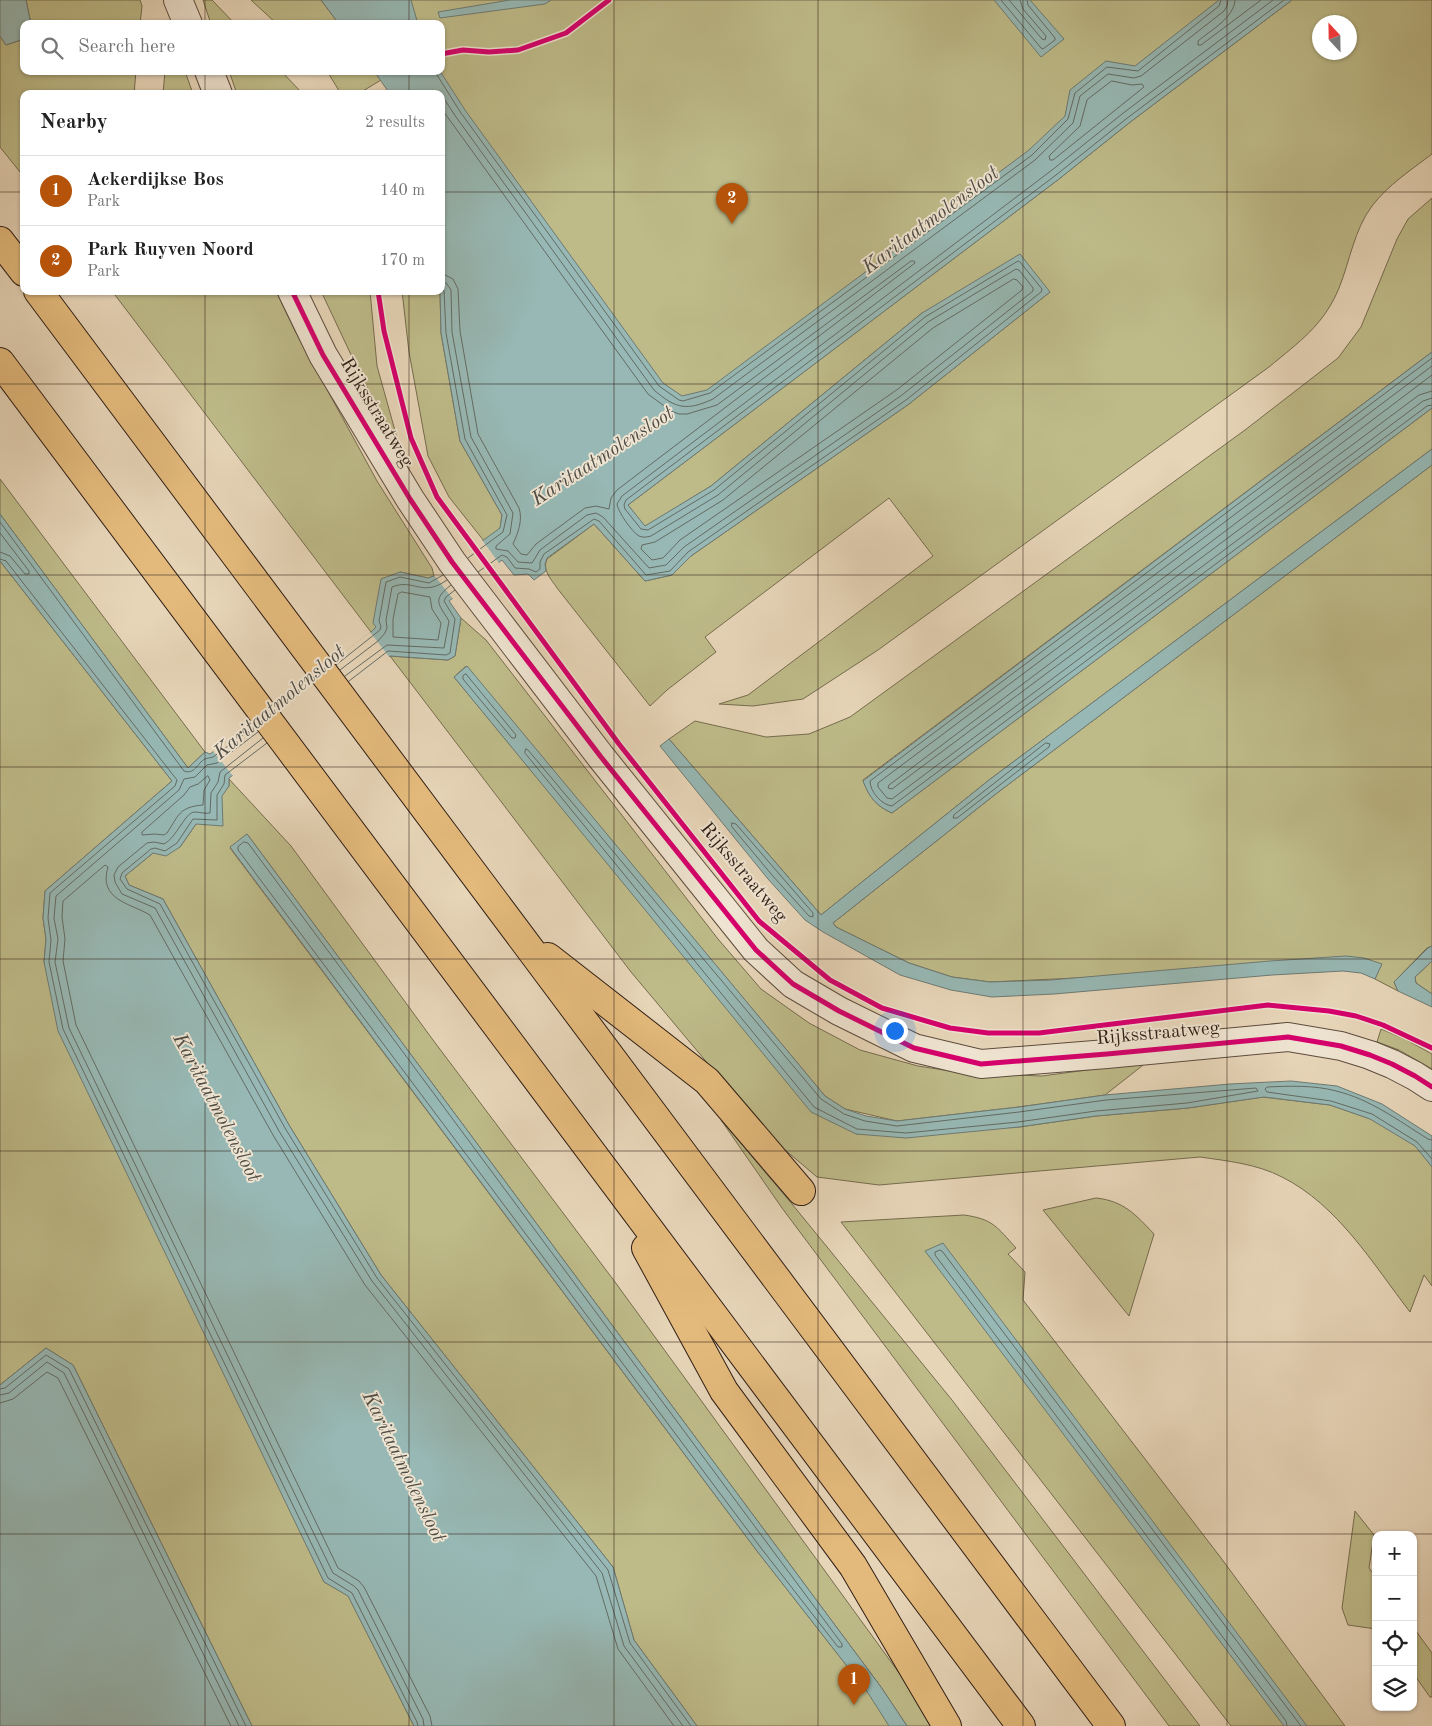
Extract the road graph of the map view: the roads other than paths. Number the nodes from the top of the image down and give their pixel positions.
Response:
1 (178, 0) edge
2 (186, 20) edge
3 (211, 75) edge
4 (216, 90) edge
5 (0, 240) edge
6 (20, 267) edge
7 (41, 295) edge
8 (294, 295) edge
9 (0, 362) edge
10 (519, 934) junction
11 (1432, 1087) edge
12 (600, 1163) junction
13 (801, 1191) dead end
14 (947, 1726) edge
15 (1021, 1726) edge
16 (1110, 1726) edge

1 - 2 street
3 - 4 street
5 - 6 highway
7 - 10 highway
8 - 11 street, Rijksstraatweg
9 - 12 highway
10 - 13 highway
10 - 16 highway
12 - 14 highway
12 - 15 highway

